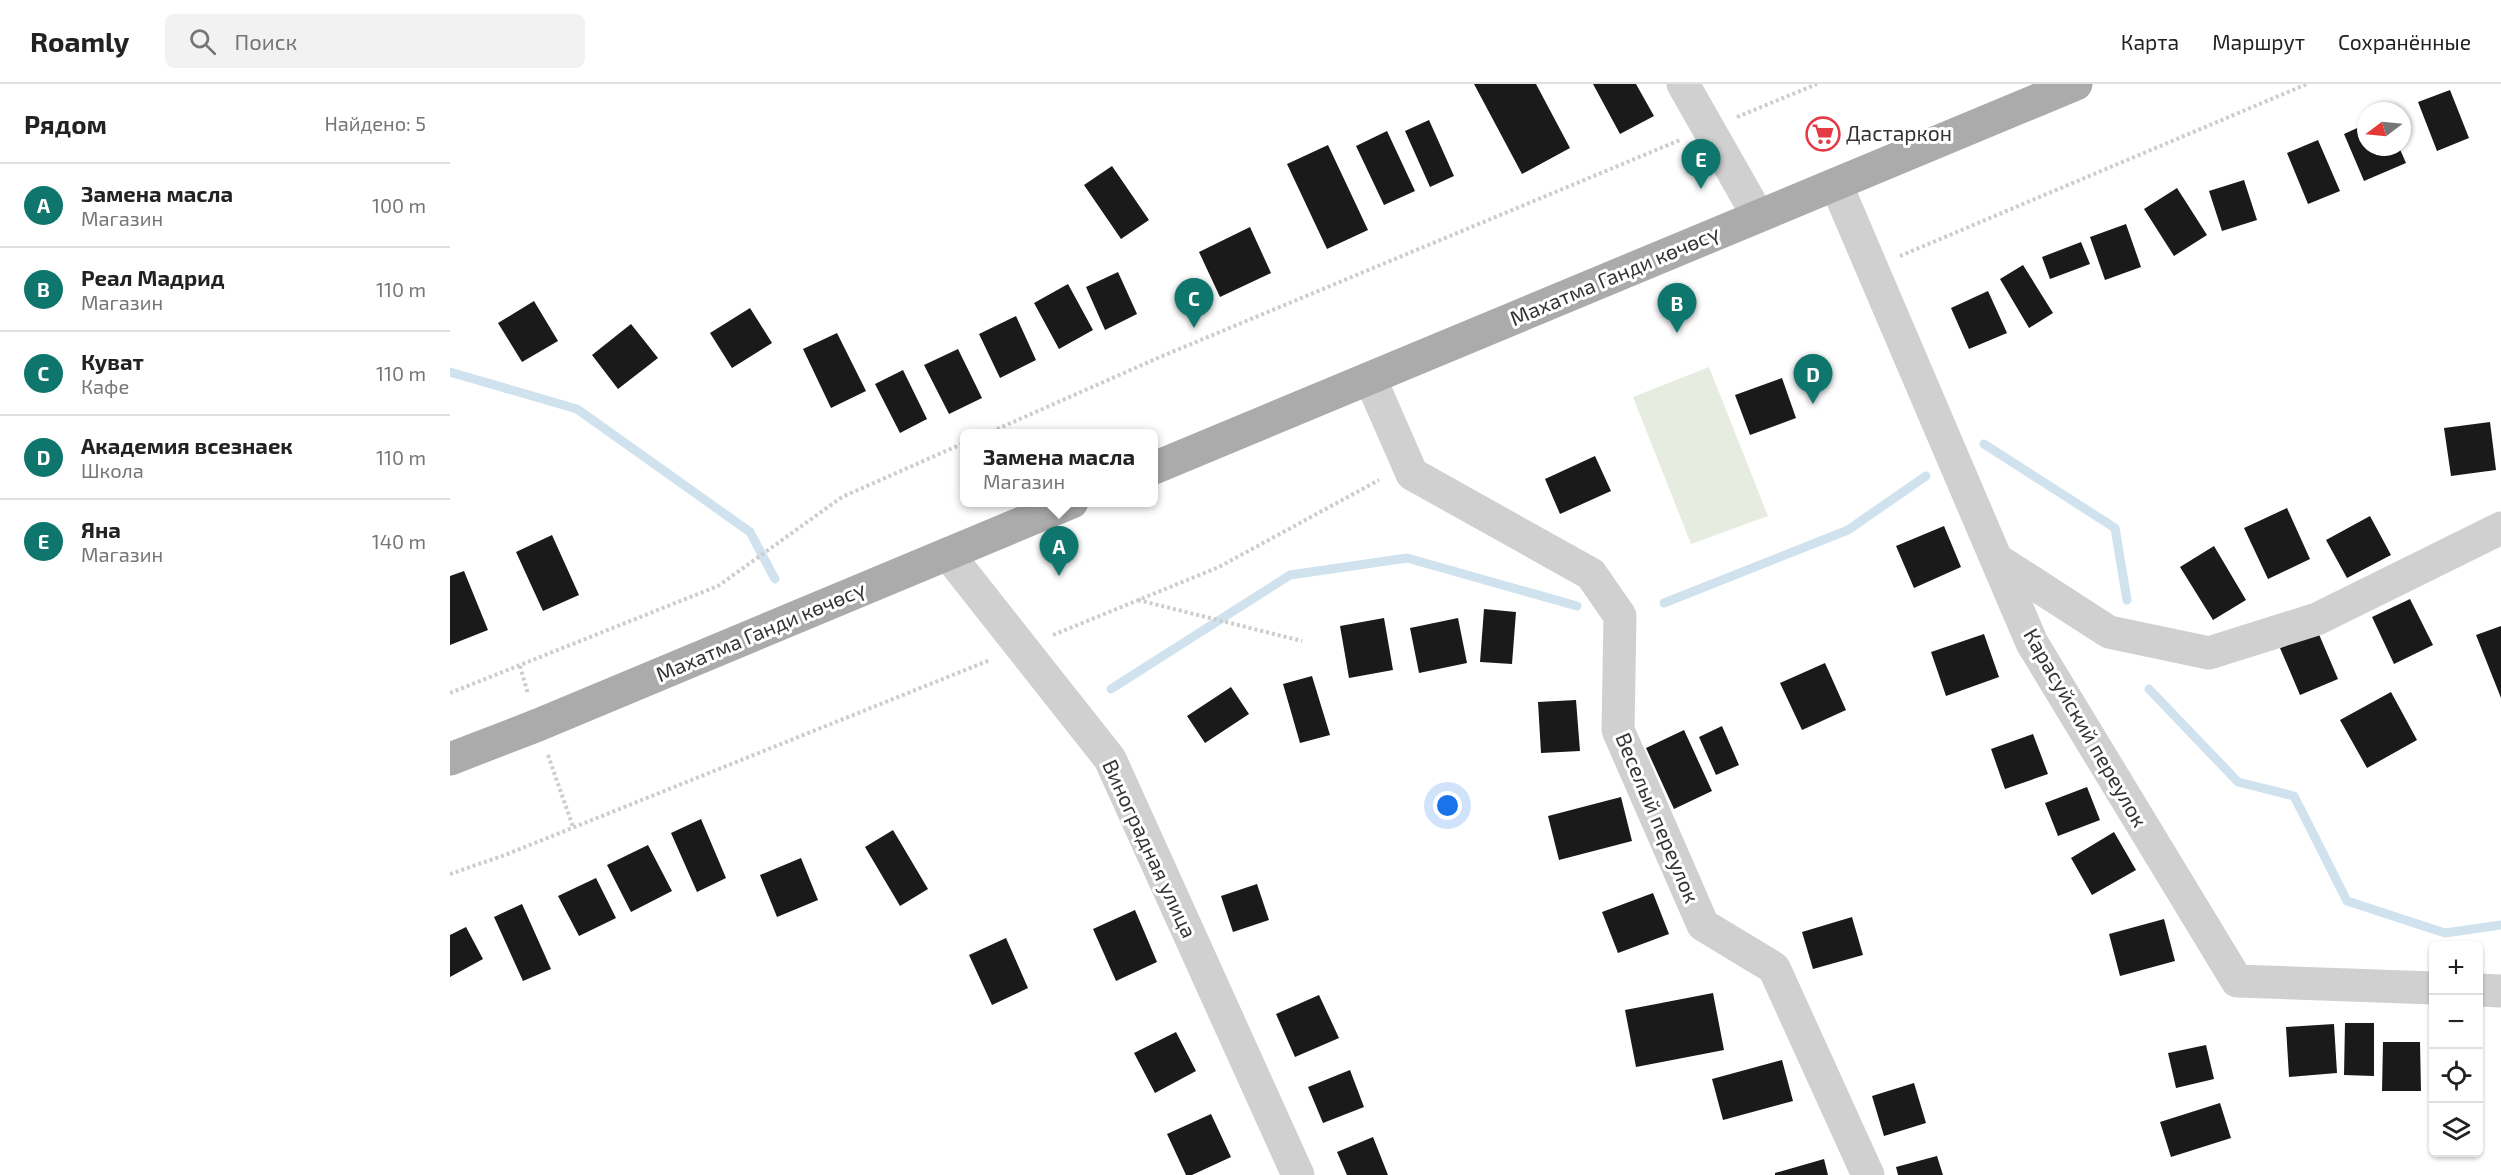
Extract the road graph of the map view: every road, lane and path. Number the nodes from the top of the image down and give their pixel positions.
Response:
1 (1683, 84) edge
2 (1816, 84) edge
3 (2076, 84) edge
4 (2307, 84) edge
5 (1709, 129) junction
6 (1836, 184) junction
7 (1758, 216) junction
8 (1871, 268) junction
9 (1370, 378) junction
10 (997, 429) edge
11 (960, 445) edge
12 (1408, 464) junction
13 (1158, 466) edge
14 (1060, 507) edge
15 (2501, 528) edge
16 (948, 554) junction
17 (1996, 559) junction
18 (1138, 600) junction
19 (1302, 641) dead end
20 (1022, 647) junction
21 (450, 693) edge
22 (450, 759) edge
23 (450, 874) edge
24 (2429, 988) edge
25 (2483, 990) edge
26 (2501, 991) edge
27 (1298, 1175) edge
28 (1868, 1175) edge

1 - 5 street
2 - 5 path
3 - 6 main road, Махатма Ганди көчөсү
4 - 8 path
5 - 7 street
5 - 10 path
6 - 7 main road, Махатма Ганди көчөсү
6 - 8 street, Карасуйский переулок
7 - 9 main road, Махатма Ганди көчөсү
8 - 17 street, Карасуйский переулок
9 - 12 street, Веселый переулок
9 - 13 main road, Махатма Ганди көчөсү
11 - 21 path
12 - 18 path
12 - 28 street, Веселый переулок
14 - 16 main road, Махатма Ганди көчөсү
15 - 17 street
16 - 20 street, Виноградная улица
16 - 22 main road, Махатма Ганди көчөсү
17 - 24 street, Карасуйский переулок
18 - 19 path
18 - 20 path
20 - 23 path
20 - 27 street, Виноградная улица
25 - 26 street

